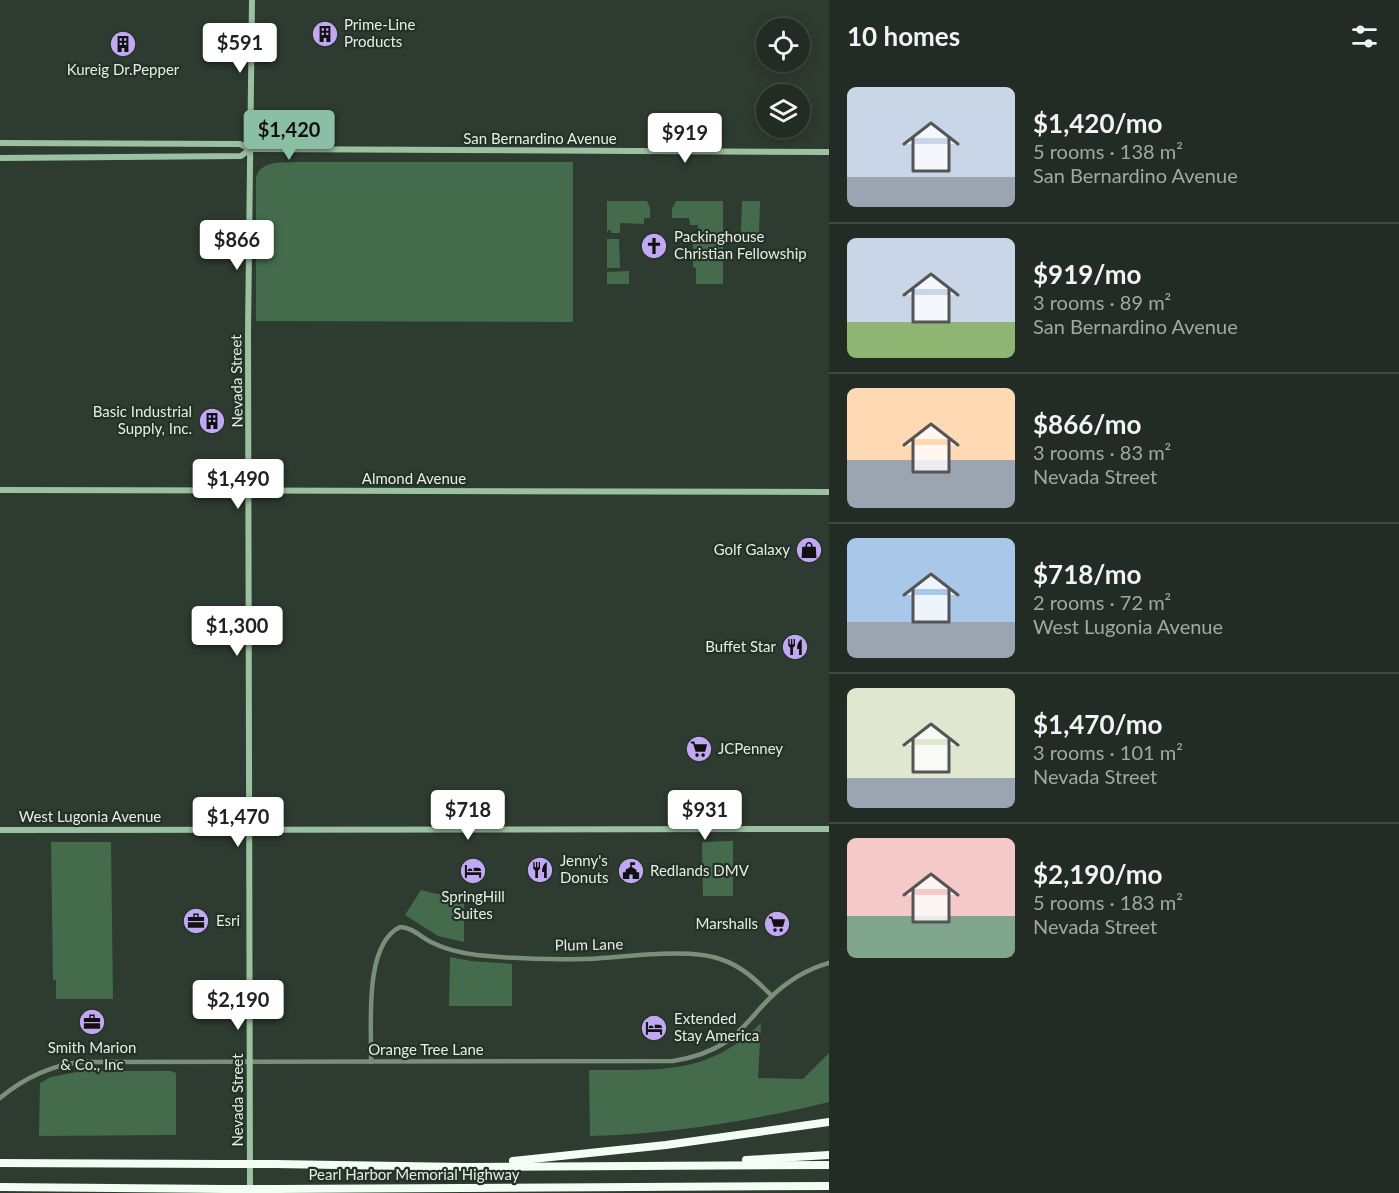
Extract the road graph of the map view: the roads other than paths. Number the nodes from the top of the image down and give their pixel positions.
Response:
1 (252, 0) edge
2 (0, 143) edge
3 (250, 149) junction
4 (829, 152) edge
5 (0, 158) edge
6 (0, 490) edge
7 (250, 491) junction
8 (829, 492) edge
9 (250, 829) junction
10 (829, 829) edge
11 (0, 830) edge
12 (829, 963) edge
13 (772, 996) junction
14 (250, 1062) junction
15 (371, 1062) junction
16 (0, 1098) edge
17 (829, 1122) edge
18 (829, 1155) edge
19 (0, 1163) edge
20 (682, 1165) junction
21 (829, 1165) edge
22 (465, 1167) junction
23 (829, 1186) edge
24 (494, 1188) junction
25 (0, 1189) edge
26 (250, 1193) edge
27 (556, 1193) edge

1 - 3 street, Nevada Street
2 - 3 street, San Bernardino Avenue
3 - 4 street, San Bernardino Avenue
3 - 5 street, San Bernardino Avenue
3 - 7 street, Nevada Street
6 - 7 street, Almond Avenue
7 - 8 street, Almond Avenue
7 - 9 street, Nevada Street
9 - 10 street, West Lugonia Avenue
9 - 11 street, West Lugonia Avenue
9 - 14 street, Nevada Street
12 - 13 street, Orange Tree Lane
13 - 15 street, Orange Tree Lane
13 - 15 street, Plum Lane
14 - 15 street, Orange Tree Lane
14 - 16 street, Orange Tree Lane
14 - 26 street, Nevada Street
17 - 22 highway
18 - 20 highway
19 - 22 highway, Pearl Harbor Memorial Highway, bridge
20 - 21 highway, Pearl Harbor Memorial Highway
20 - 22 highway, Pearl Harbor Memorial Highway
23 - 24 highway, Pearl Harbor Memorial Highway
24 - 25 highway, Pearl Harbor Memorial Highway, bridge
24 - 27 highway

